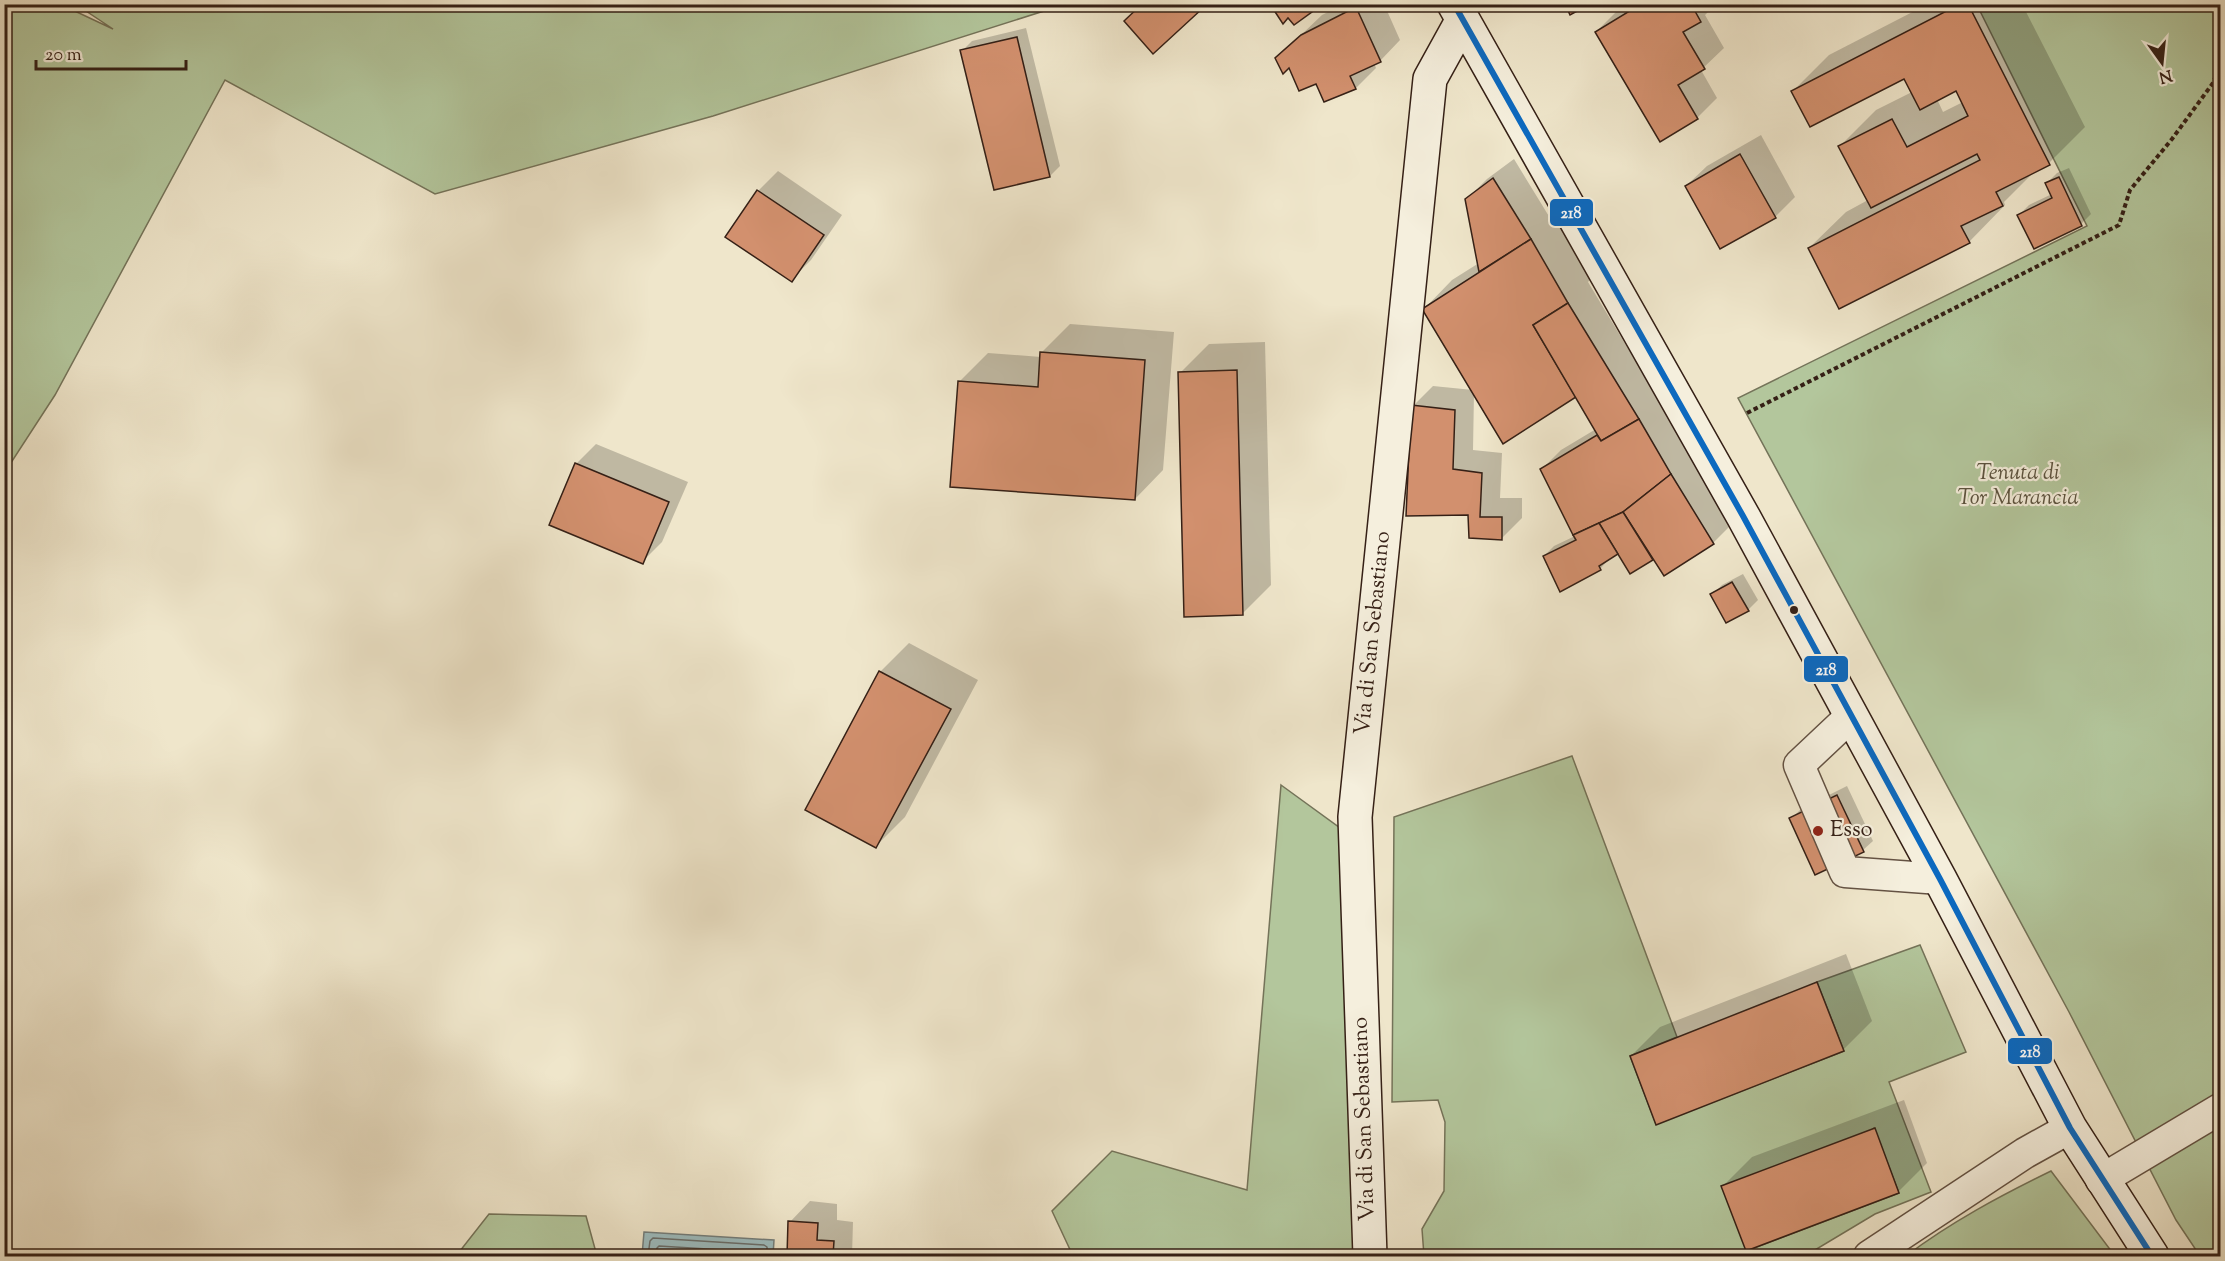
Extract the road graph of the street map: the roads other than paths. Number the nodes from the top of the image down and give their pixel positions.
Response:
1 (1458, 13) edge
2 (1851, 716) junction
3 (1940, 879) junction
4 (2220, 1109) edge
5 (2070, 1128) junction
6 (2101, 1180) junction
7 (1370, 1257) edge
8 (1869, 1257) edge
9 (2152, 1257) edge

1 - 2 main road
1 - 7 main road, Via di San Sebastiano
2 - 3 main road
2 - 3 lane
3 - 5 main road
4 - 6 lane
5 - 6 main road
5 - 8 lane
6 - 9 main road

